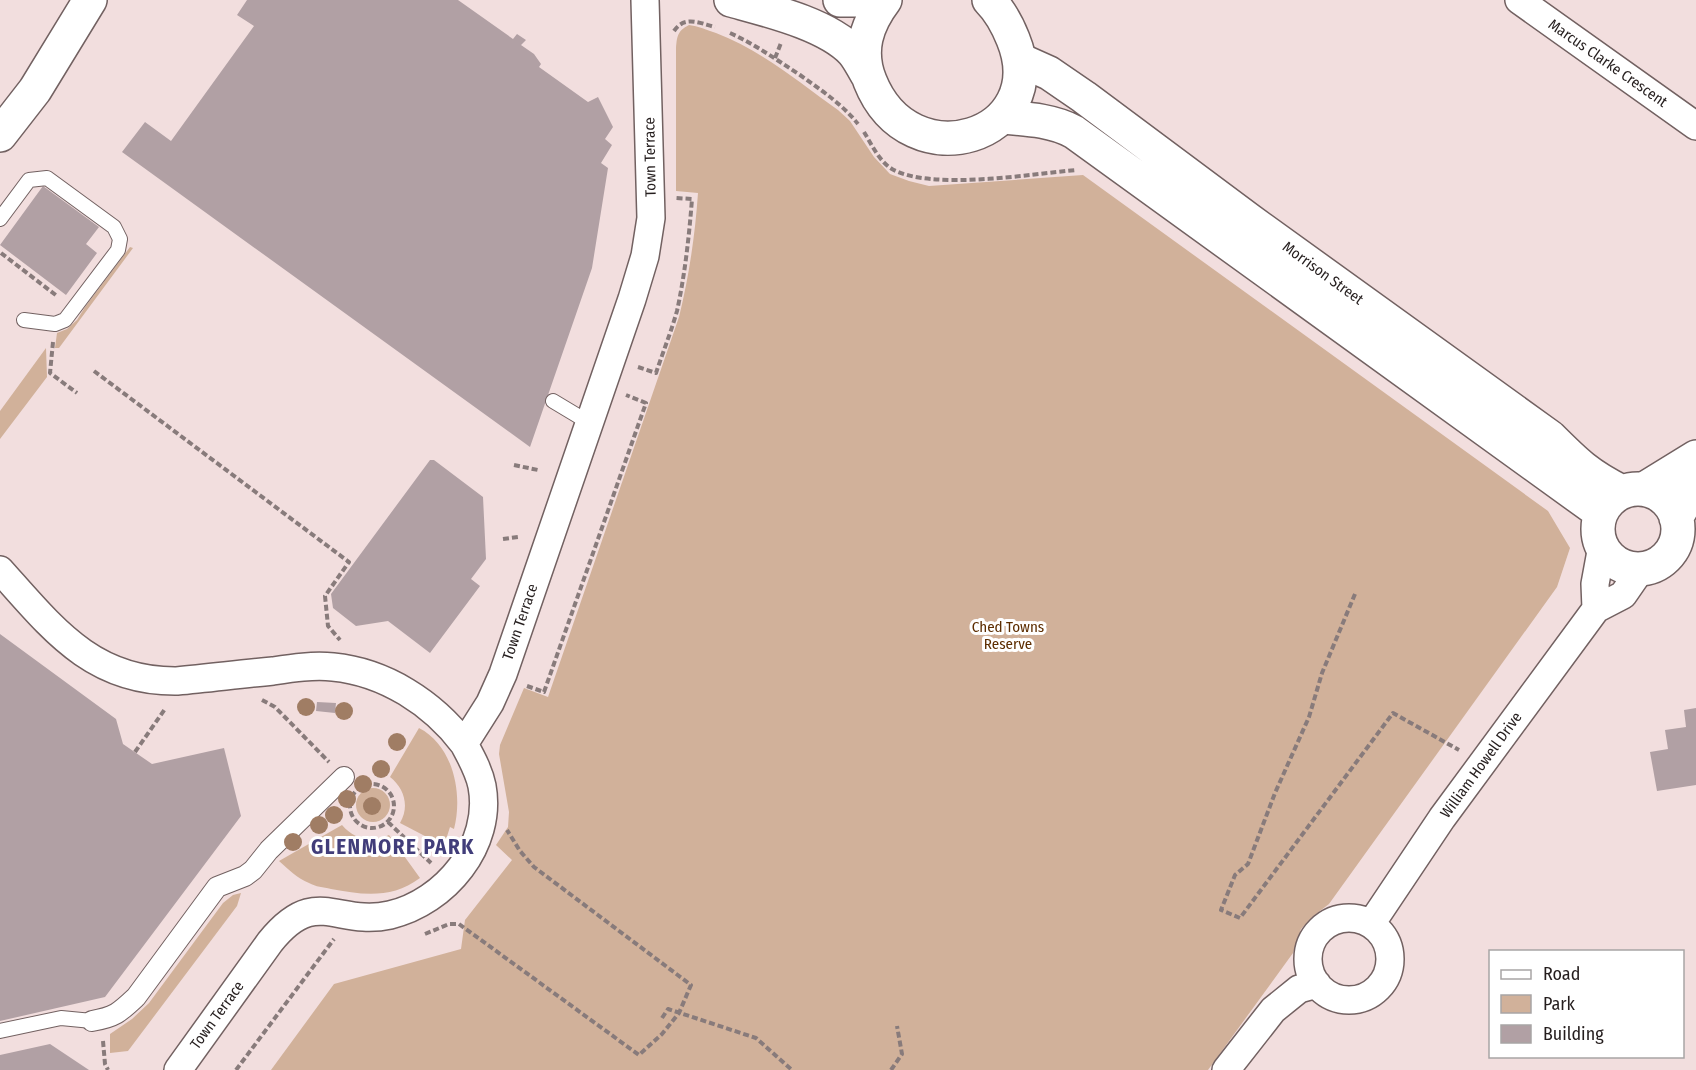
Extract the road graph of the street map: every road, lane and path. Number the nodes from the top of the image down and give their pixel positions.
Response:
1 (90, 0) edge
2 (645, 0) edge
3 (840, 0) edge
4 (873, 0) edge
5 (885, 0) edge
6 (1519, 0) edge
7 (1000, 8) edge
8 (724, 14) edge
9 (727, 32) dead end
10 (670, 37) dead end
11 (1020, 60) junction
12 (868, 76) junction
13 (1002, 117) junction
14 (1696, 126) edge
15 (0, 135) edge
16 (1081, 170) dead end
17 (0, 219) edge
18 (1, 253) edge
19 (57, 305) dead end
20 (24, 320) dead end
21 (53, 347) dead end
22 (94, 370) dead end
23 (77, 393) dead end
24 (622, 393) dead end
25 (553, 401) dead end
26 (588, 422) junction
27 (1696, 457) edge
28 (514, 465) dead end
29 (538, 470) dead end
30 (1696, 484) edge
31 (1622, 498) junction
32 (1676, 518) junction
33 (518, 537) dead end
34 (502, 539) dead end
35 (1602, 546) junction
36 (1641, 569) junction
37 (0, 570) edge
38 (1355, 594) dead end
39 (1596, 609) junction
40 (342, 642) dead end
41 (520, 683) dead end
42 (165, 709) dead end
43 (464, 744) junction
44 (1460, 750) dead end
45 (135, 752) dead end
46 (344, 777) dead end
47 (388, 822) junction
48 (502, 824) dead end
49 (436, 868) dead end
50 (1371, 924) junction
51 (341, 934) dead end
52 (420, 936) dead end
53 (1317, 984) junction
54 (679, 1013) junction
55 (662, 1018) dead end
56 (92, 1021) joint
57 (897, 1026) dead end
58 (0, 1031) edge
59 (104, 1048) dead end
60 (108, 1070) edge
61 (178, 1070) edge
62 (236, 1070) edge
63 (792, 1070) edge
64 (891, 1070) edge
65 (1226, 1070) edge

1 - 15 street
2 - 26 street, Town Terrace
3 - 4 street
5 - 12 street
6 - 14 street, Marcus Clarke Crescent
7 - 11 street
8 - 10 path
8 - 12 street
9 - 16 path
11 - 13 street
11 - 31 street, Morrison Street
12 - 13 street
13 - 31 street, Morrison Street
17 - 20 lane
18 - 19 path
21 - 23 path
22 - 40 path
24 - 41 path
25 - 26 lane
26 - 43 street, Town Terrace
27 - 31 street
28 - 29 path
30 - 32 street
31 - 32 street
31 - 35 street
32 - 36 street
33 - 34 path
35 - 36 street
35 - 39 street
36 - 39 street, William Howell Drive
37 - 43 street
38 - 44 path
39 - 50 street, William Howell Drive
42 - 45 path
43 - 61 street, Town Terrace
46 - 56 street
47 - 47 path
47 - 49 path
48 - 54 path
50 - 53 street
50 - 53 street
51 - 62 path
52 - 54 path
53 - 65 street
54 - 55 path
54 - 63 path
56 - 58 lane
57 - 64 path
59 - 60 path

